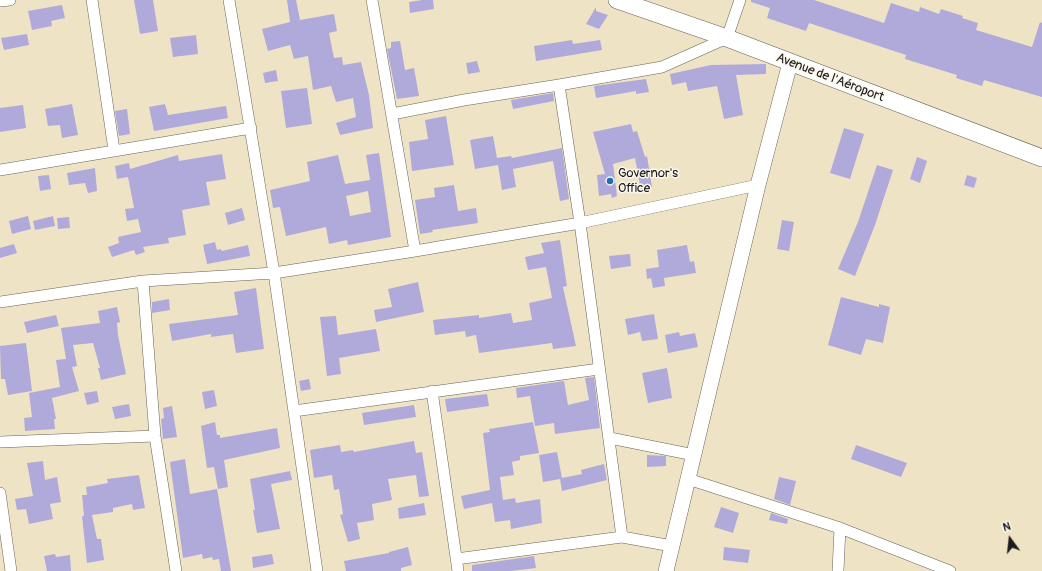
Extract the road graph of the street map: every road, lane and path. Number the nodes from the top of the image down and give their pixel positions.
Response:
1 (10, 0) edge
2 (92, 0) edge
3 (230, 0) edge
4 (372, 0) edge
5 (617, 0) edge
6 (740, 0) edge
7 (0, 2) edge
8 (727, 38) junction
9 (790, 63) junction
10 (559, 85) junction
11 (392, 114) junction
12 (251, 128) junction
13 (114, 150) junction
14 (1042, 158) edge
15 (0, 170) edge
16 (758, 185) junction
17 (580, 223) junction
18 (415, 251) junction
19 (274, 273) junction
20 (143, 281) junction
21 (0, 302) edge
22 (599, 369) junction
23 (432, 390) junction
24 (294, 411) junction
25 (155, 436) junction
26 (610, 438) junction
27 (0, 442) edge
28 (694, 455) junction
29 (688, 479) junction
30 (0, 493) edge
31 (840, 528) junction
32 (622, 537) junction
33 (672, 546) junction
34 (456, 559) junction
35 (11, 571) edge
36 (176, 571) edge
37 (317, 571) edge
38 (458, 571) edge
39 (666, 571) edge
40 (838, 571) edge
41 (950, 571) edge

1 - 7 street
2 - 13 street
3 - 12 street
4 - 11 street
5 - 8 main road, Avenue de l'Aéroport
6 - 8 street
8 - 9 main road, Avenue de l'Aéroport
8 - 10 street
9 - 14 main road, Avenue de l'Aéroport
9 - 16 street
10 - 11 street
10 - 17 street
11 - 18 street
12 - 13 street
12 - 19 street
13 - 15 street
16 - 17 street
16 - 28 street
17 - 18 street
17 - 22 street
18 - 19 street
19 - 20 street
19 - 24 street
20 - 21 street
20 - 25 street
22 - 23 street
22 - 26 street
23 - 24 street
23 - 34 street
24 - 37 street
25 - 27 street
25 - 36 street
26 - 28 street
26 - 32 street
28 - 29 street
29 - 31 street
29 - 33 street
30 - 35 street
31 - 40 street
31 - 41 street
32 - 33 street
32 - 34 street
33 - 39 street
34 - 38 street

